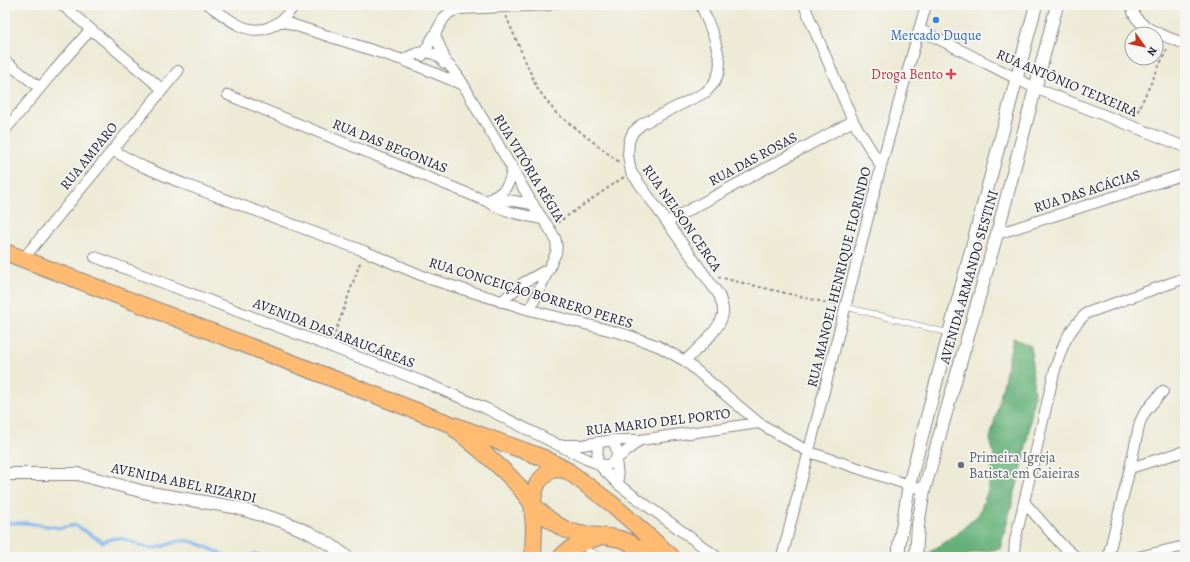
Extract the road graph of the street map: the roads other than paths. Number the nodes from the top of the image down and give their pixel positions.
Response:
1 (62, 5) edge
2 (209, 5) edge
3 (549, 5) edge
4 (701, 5) edge
5 (804, 5) edge
6 (926, 5) edge
7 (1036, 5) edge
8 (1057, 5) edge
9 (1132, 5) edge
10 (293, 6) edge
11 (281, 21) junction
12 (919, 29) junction
13 (90, 30) junction
14 (435, 35) junction
15 (1185, 44) edge
16 (425, 51) junction
17 (403, 60) junction
18 (5, 61) edge
19 (445, 61) junction
20 (418, 67) junction
21 (178, 71) dead end
22 (437, 74) junction
23 (1017, 79) junction
24 (463, 85) junction
25 (40, 88) junction
26 (1035, 88) junction
27 (162, 89) junction
28 (228, 95) dead end
29 (853, 121) junction
30 (5, 130) edge
31 (1185, 147) edge
32 (112, 150) junction
33 (512, 166) junction
34 (881, 166) junction
35 (1185, 174) edge
36 (490, 200) junction
37 (533, 204) junction
38 (542, 219) junction
39 (667, 222) junction
40 (997, 234) junction
41 (5, 252) edge
42 (95, 257) dead end
43 (23, 259) junction
44 (550, 268) junction
45 (1185, 278) edge
46 (501, 302) junction
47 (846, 307) junction
48 (530, 310) junction
49 (949, 333) junction
50 (685, 361) junction
51 (1163, 391) dead end
52 (445, 422) junction
53 (759, 423) junction
54 (613, 440) junction
55 (640, 440) junction
56 (598, 442) junction
57 (559, 445) junction
58 (1185, 451) edge
59 (809, 452) junction
60 (616, 460) junction
61 (597, 463) junction
62 (498, 465) junction
63 (1130, 468) junction
64 (568, 471) junction
65 (5, 474) edge
66 (619, 485) junction
67 (908, 486) junction
68 (924, 490) junction
69 (532, 503) junction
70 (1024, 503) junction
71 (600, 537) junction
72 (576, 545) junction
73 (1185, 546) edge
74 (347, 557) edge
75 (533, 557) edge
76 (561, 557) edge
77 (604, 557) edge
78 (648, 557) edge
79 (672, 557) edge
80 (718, 557) edge
81 (782, 557) edge
82 (899, 557) edge
83 (916, 557) edge
84 (1014, 557) edge
85 (1076, 557) edge
86 (1108, 557) edge
87 (1138, 557) edge

1 - 13 street
2 - 11 street
3 - 14 street
4 - 39 street, RUA NELSON CERCA
5 - 29 street
6 - 12 street, RUA MANOEL HENRIQUE FLORINDO
7 - 23 street, AVENIDA ARMANDO SESTINI
8 - 26 street, AVENIDA ARMANDO SESTINI
9 - 15 street
10 - 11 street
11 - 17 street
12 - 23 street, RUA ANTÔNIO TEIXEIRA
12 - 34 street, RUA MANOEL HENRIQUE FLORINDO
13 - 25 street
13 - 27 street
14 - 16 street
14 - 19 street, RUA VITÓRIA RÉGIA
16 - 17 street
16 - 19 street, RUA VITÓRIA RÉGIA
16 - 20 street
17 - 20 street
18 - 25 street
19 - 22 street
19 - 24 street, RUA VITÓRIA RÉGIA
20 - 22 street
21 - 27 street, RUA AMPARO
22 - 24 street
23 - 26 street, RUA ANTÔNIO TEIXEIRA
23 - 49 street, AVENIDA ARMANDO SESTINI
24 - 33 street, RUA VITÓRIA RÉGIA
25 - 30 street
26 - 31 street, RUA ANTÔNIO TEIXEIRA
26 - 40 street, AVENIDA ARMANDO SESTINI
27 - 32 street, RUA AMPARO
28 - 36 street, RUA DAS BEGONIAS
29 - 34 street
29 - 39 street, RUA DAS ROSAS
32 - 43 street, RUA AMPARO
32 - 46 street, RUA CONCEIÇÃO BORRERO PERES
33 - 36 street
33 - 37 street, RUA VITÓRIA RÉGIA
34 - 47 street, RUA MANOEL HENRIQUE FLORINDO
35 - 40 street, RUA DAS ACÁCIAS
36 - 37 street, RUA DAS BEGONIAS
36 - 38 street, RUA DAS BEGONIAS
37 - 38 street, RUA VITÓRIA RÉGIA
38 - 44 street, RUA VITÓRIA RÉGIA
39 - 50 street, RUA NELSON CERCA
40 - 68 street, AVENIDA ARMANDO SESTINI
41 - 43 main road
42 - 57 street, AVENIDA DAS ARAUCÁREAS
43 - 52 main road
44 - 46 street
44 - 48 street, RUA VITÓRIA RÉGIA
45 - 70 street
46 - 48 street, RUA CONCEIÇÃO BORRERO PERES
47 - 49 lane
47 - 59 street, RUA MANOEL HENRIQUE FLORINDO
48 - 50 street, RUA CONCEIÇÃO BORRERO PERES
49 - 67 street, AVENIDA ARMANDO SESTINI
50 - 53 street, RUA CONCEIÇÃO BORRERO PERES
51 - 63 street
52 - 62 main road
52 - 64 main road
53 - 55 street, RUA MARIO DEL PORTO
53 - 59 street, RUA CONCEIÇÃO BORRERO PERES
54 - 55 street, RUA MARIO DEL PORTO
54 - 56 street, RUA MARIO DEL PORTO
54 - 60 street
55 - 60 street
56 - 57 street, RUA MARIO DEL PORTO
56 - 61 street
57 - 61 street, AVENIDA DAS ARAUCÁREAS
58 - 63 street
59 - 67 street, RUA CONCEIÇÃO BORRERO PERES
59 - 81 street, RUA MANOEL HENRIQUE FLORINDO
60 - 61 street
60 - 66 street
61 - 66 street
62 - 69 main road
62 - 75 main road
63 - 86 street
64 - 69 main road
64 - 79 main road
65 - 74 street, AVENIDA ABEL RIZARDI
66 - 80 street
67 - 68 street, RUA CONCEIÇÃO BORRERO PERES
67 - 82 street, AVENIDA ARMANDO SESTINI
68 - 83 street, AVENIDA ARMANDO SESTINI
69 - 71 main road
69 - 75 main road
70 - 84 street
70 - 85 street
71 - 72 main road
71 - 78 main road
72 - 76 main road
72 - 77 lane
73 - 87 street

